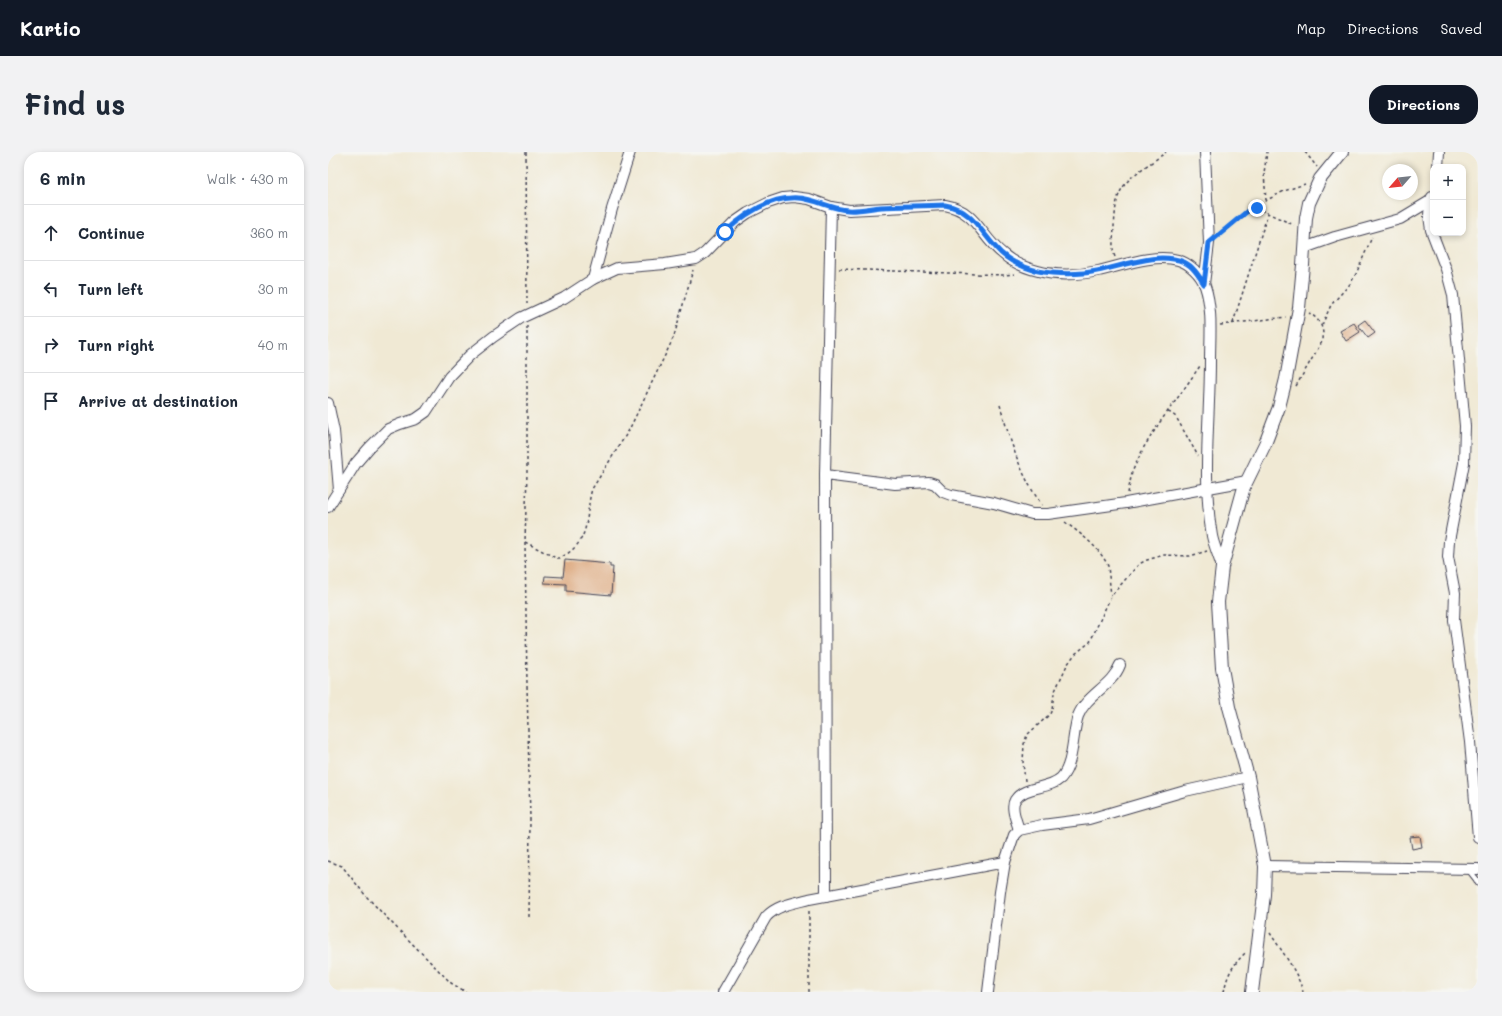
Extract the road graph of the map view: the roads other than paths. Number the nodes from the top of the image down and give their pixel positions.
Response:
1 (630, 152) edge
2 (1205, 152) edge
3 (1342, 152) edge
4 (1439, 152) edge
5 (1438, 164) edge
6 (1430, 200) edge
7 (1431, 200) edge
8 (831, 207) junction
9 (1304, 248) junction
10 (593, 278) junction
11 (1204, 284) junction
12 (328, 403) edge
13 (825, 475) junction
14 (1247, 482) junction
15 (1208, 488) junction
16 (339, 490) junction
17 (328, 507) edge
18 (1222, 567) junction
19 (1120, 665) dead end
20 (1248, 777) junction
21 (1019, 830) junction
22 (1478, 837) edge
23 (1005, 862) junction
24 (1265, 866) junction
25 (1466, 868) junction
26 (1478, 868) edge
27 (1478, 884) edge
28 (826, 896) junction
29 (723, 992) edge
30 (988, 992) edge
31 (1252, 992) edge

1 - 10 street
2 - 11 street
3 - 9 street
4 - 5 street
6 - 9 street
7 - 22 street
8 - 10 street
8 - 11 street
8 - 13 street
9 - 14 street
10 - 16 street
11 - 15 street
12 - 16 street
13 - 15 street
13 - 28 street
14 - 15 street
14 - 18 street
15 - 18 street
16 - 17 street
18 - 20 street
19 - 21 street
20 - 21 street
20 - 24 street
21 - 23 street
23 - 28 street
23 - 30 street
24 - 25 street
24 - 31 street
25 - 26 street
25 - 27 lane
28 - 29 street

